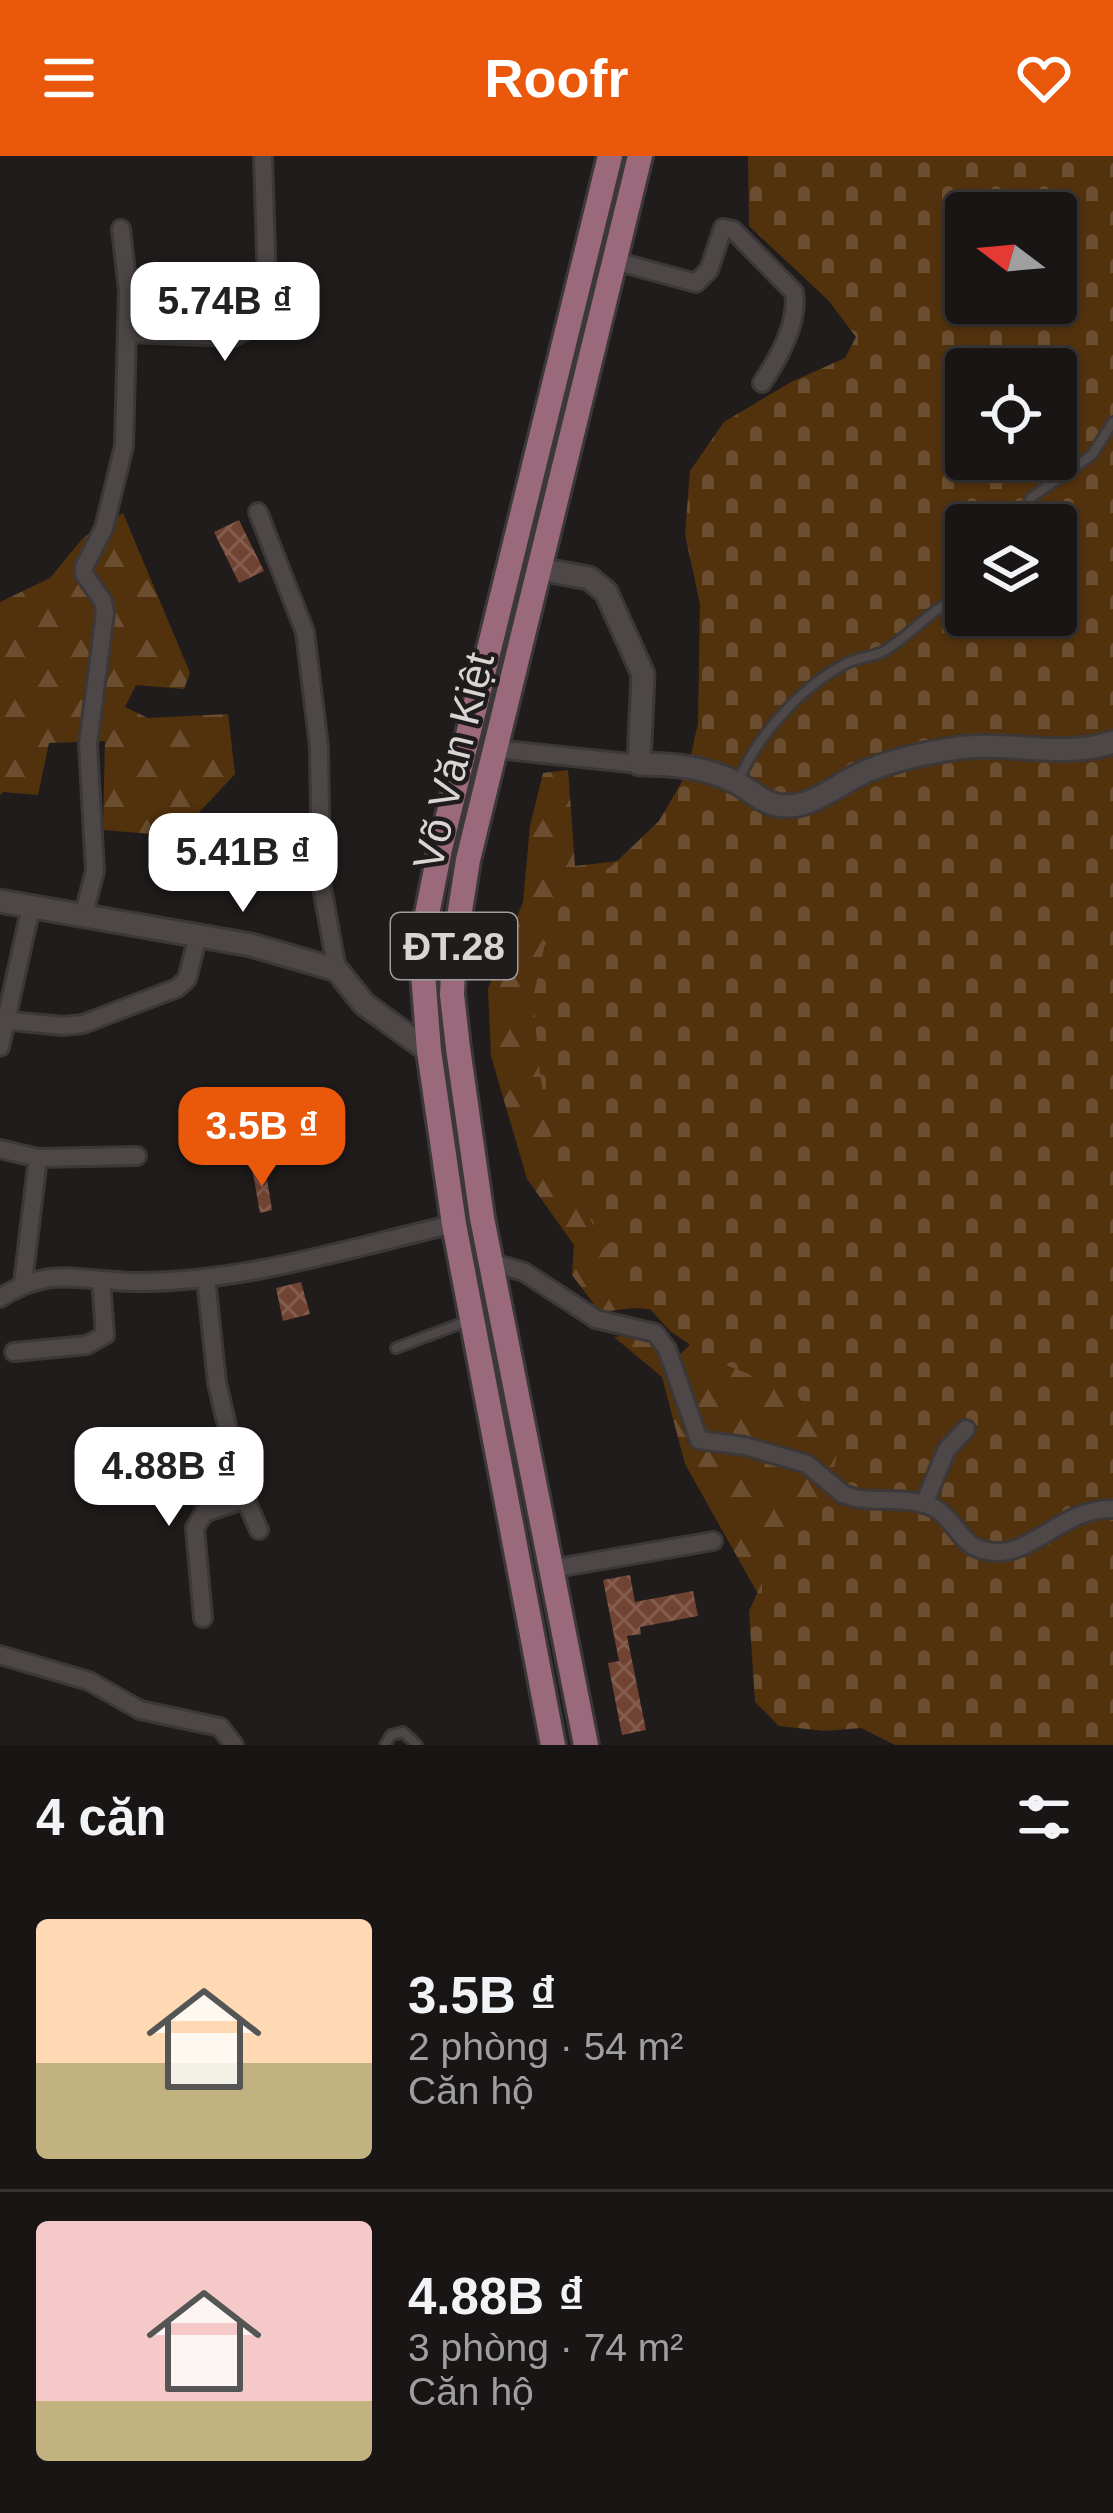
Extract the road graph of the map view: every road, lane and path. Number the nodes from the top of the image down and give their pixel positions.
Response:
1 (263, 156) edge
2 (610, 156) edge
3 (640, 156) edge
4 (122, 230) dead end
5 (614, 261) junction
6 (127, 333) junction
7 (762, 383) dead end
8 (1113, 422) edge
9 (1028, 504) edge
10 (258, 512) dead end
11 (511, 561) junction
12 (539, 569) junction
13 (945, 604) edge
14 (1113, 742) edge
15 (496, 749) junction
16 (639, 764) junction
17 (738, 783) junction
18 (0, 901) edge
19 (31, 907) junction
20 (83, 917) junction
21 (198, 936) junction
22 (337, 970) junction
23 (2, 1020) edge
24 (0, 1047) edge
25 (458, 1048) junction
26 (429, 1052) junction
27 (0, 1149) edge
28 (137, 1156) dead end
29 (38, 1158) junction
30 (454, 1224) junction
31 (490, 1262) junction
32 (206, 1279) junction
33 (101, 1280) junction
34 (23, 1282) junction
35 (0, 1298) edge
36 (472, 1319) junction
37 (396, 1348) dead end
38 (14, 1352) dead end
39 (966, 1429) dead end
40 (245, 1498) junction
41 (923, 1504) junction
42 (1113, 1509) edge
43 (259, 1529) dead end
44 (713, 1541) dead end
45 (551, 1569) junction
46 (203, 1618) dead end
47 (0, 1655) edge
48 (568, 1658) junction
49 (538, 1664) junction
50 (546, 1744) edge
51 (233, 1745) edge
52 (385, 1745) edge
53 (416, 1745) edge
54 (586, 1745) edge

1 - 6 street
2 - 11 main road, Võ Văn Kiệt / ĐT.28
3 - 5 main road, Võ Văn Kiệt / ĐT.28
4 - 6 street
5 - 7 street
5 - 12 main road, Võ Văn Kiệt / ĐT.28
6 - 20 street
8 - 9 lane
10 - 22 street
11 - 12 main road
11 - 26 main road, Võ Văn Kiệt / ĐT.28
12 - 15 main road, Võ Văn Kiệt / ĐT.28
12 - 16 street
13 - 17 lane
14 - 17 street
15 - 16 street
15 - 25 main road, Võ Văn Kiệt / ĐT.28
16 - 17 street
18 - 19 street
19 - 20 street
19 - 23 street
20 - 21 street
21 - 22 street
21 - 23 street
22 - 26 street
23 - 24 street
25 - 26 main road
25 - 31 main road, Võ Văn Kiệt / ĐT.28
26 - 30 main road, Võ Văn Kiệt / ĐT.28
27 - 29 street
28 - 29 street
29 - 34 street
30 - 32 street
30 - 36 main road, Võ Văn Kiệt / ĐT.28
31 - 41 street
31 - 45 main road, Võ Văn Kiệt / ĐT.28
32 - 33 street
32 - 40 street
33 - 34 street
33 - 38 street
34 - 35 street
36 - 37 lane
36 - 49 main road, Võ Văn Kiệt / ĐT.28
39 - 41 street
40 - 43 street
40 - 46 street
41 - 42 street
44 - 45 street
45 - 48 main road, Võ Văn Kiệt / ĐT.28
47 - 51 street
48 - 49 main road
48 - 54 main road, Võ Văn Kiệt / ĐT.28
49 - 50 main road, Võ Văn Kiệt / ĐT.28
52 - 53 lane

